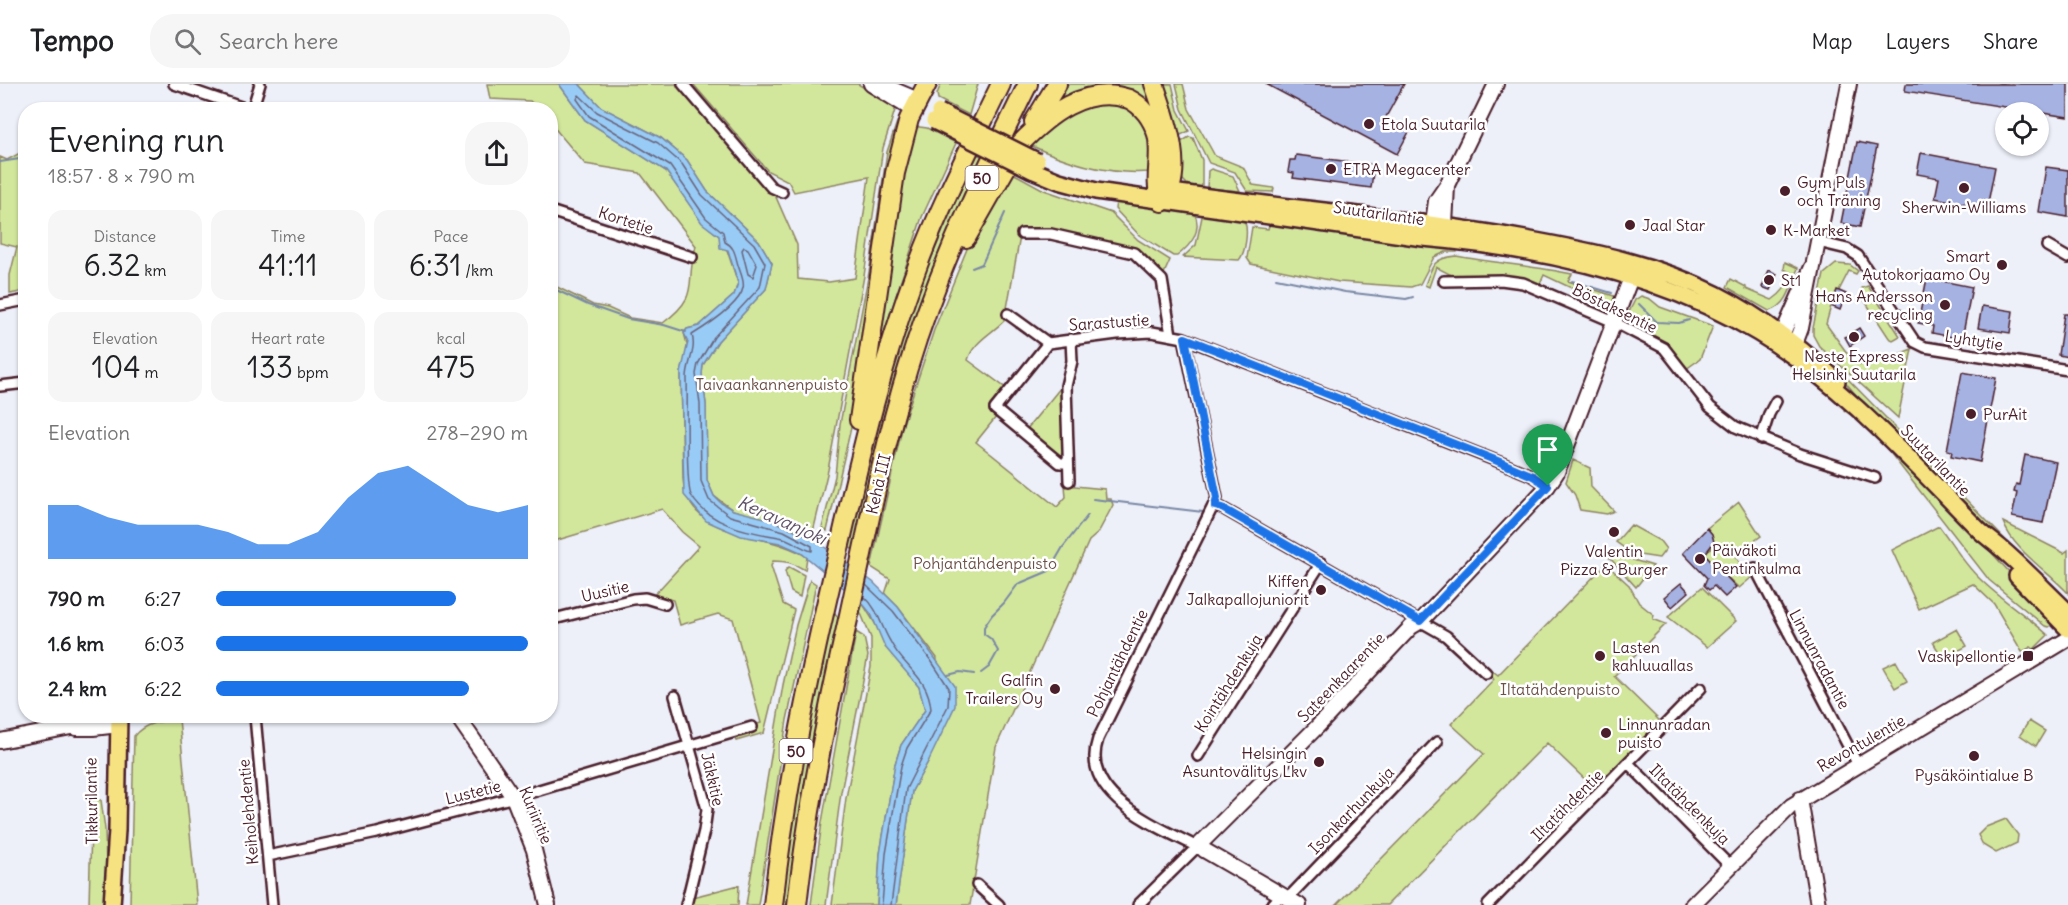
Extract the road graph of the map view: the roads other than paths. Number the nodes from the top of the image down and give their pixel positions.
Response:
1 (174, 84) edge
2 (260, 84) edge
3 (683, 84) edge
4 (871, 84) edge
5 (880, 84) edge
6 (927, 84) edge
7 (1001, 84) edge
8 (1028, 84) edge
9 (1057, 84) edge
10 (1154, 84) edge
11 (1496, 84) edge
12 (1849, 84) edge
13 (227, 102) edge
14 (254, 102) edge
15 (916, 105) junction
16 (1019, 146) junction
17 (782, 192) dead end
18 (1163, 195) junction
19 (558, 214) edge
20 (1438, 229) junction
21 (1022, 234) dead end
22 (1818, 242) junction
23 (2047, 246) dead end
24 (692, 257) dead end
25 (2068, 258) edge
26 (1634, 270) junction
27 (940, 274) junction
28 (1444, 281) dead end
29 (18, 302) edge
30 (0, 305) edge
31 (1008, 314) dead end
32 (1614, 322) junction
33 (1171, 335) junction
34 (1185, 338) junction
35 (1071, 339) junction
36 (1786, 342) junction
37 (1048, 343) junction
38 (2068, 370) edge
39 (18, 384) edge
40 (0, 386) edge
41 (1776, 401) dead end
42 (1761, 439) junction
43 (1068, 463) junction
44 (1875, 478) dead end
45 (1069, 482) dead end
46 (1548, 486) junction
47 (850, 496) junction
48 (1215, 506) junction
49 (1981, 531) junction
50 (1321, 563) junction
51 (1755, 567) dead end
52 (665, 604) dead end
53 (2068, 612) edge
54 (558, 618) edge
55 (1420, 621) junction
56 (2068, 629) edge
57 (2068, 639) edge
58 (1486, 673) dead end
59 (1701, 688) dead end
60 (675, 696) dead end
61 (96, 723) edge
62 (111, 723) edge
63 (256, 723) edge
64 (461, 723) edge
65 (752, 727) dead end
66 (0, 741) edge
67 (1437, 742) dead end
68 (689, 746) junction
69 (1198, 756) dead end
70 (1629, 764) junction
71 (1858, 765) junction
72 (513, 797) junction
73 (1800, 799) junction
74 (1201, 848) junction
75 (268, 856) junction
76 (1730, 866) junction
77 (977, 885) dead end
78 (1285, 901) edge
79 (772, 902) edge
80 (112, 905) edge
81 (272, 905) edge
82 (548, 905) edge
83 (686, 905) edge
84 (799, 905) edge
85 (999, 905) edge
86 (1138, 905) edge
87 (1488, 905) edge
88 (1692, 905) edge
89 (1818, 905) edge

1 - 13 street
2 - 14 street
3 - 17 street
4 - 15 street, Suutarilantie
5 - 15 street, Suutarilantie
6 - 15 highway
7 - 47 highway, Kehä III / 50
8 - 27 highway, Kehä III / 50
9 - 16 highway
10 - 18 highway
11 - 20 street
12 - 22 street
15 - 18 main road, Suutarilantie, bridge
15 - 47 highway
16 - 18 highway
16 - 27 highway
18 - 20 main road, Suutarilantie
19 - 24 street, Kortetie
20 - 26 main road, Suutarilantie
21 - 33 street
22 - 36 street
22 - 38 street, Lyhtytie
23 - 25 street
26 - 32 street, Sateenkaarentie
26 - 36 main road, Suutarilantie
27 - 84 highway, Kehä III / 50
28 - 32 street, Böstaksentie
29 - 30 street
31 - 37 street
32 - 42 street, Böstaksentie
32 - 46 street, Sateenkaarentie
33 - 34 street, Sarastustie
33 - 35 street, Sarastustie
34 - 46 street, Sarastustie
34 - 48 street
35 - 37 street, Sarastustie
35 - 43 street
36 - 49 main road, Suutarilantie
37 - 43 street, Sarastustie
39 - 40 street
41 - 42 street
42 - 44 street, Böstaksentie
43 - 45 street
46 - 55 street, Sateenkaarentie
47 - 79 highway, Kehä III / 50
48 - 50 street
48 - 74 street, Pohjantähdentie
49 - 53 main road, Suutarilantie
49 - 56 main road, Suutarilantie
50 - 55 street
50 - 69 street, Kointähdenkuja
51 - 71 street, Linnunradantie
52 - 54 street, Uusitie
55 - 58 street
55 - 74 street, Sateenkaarentie
57 - 71 street, Revontulentie
59 - 70 street, Iltatähdentie
60 - 68 street, Jäkkitie
61 - 66 street
62 - 80 main road, Tikkurilantie
63 - 75 street, Keiholehdentie
64 - 72 street, Kuriiritie
65 - 68 street, Lustetie
67 - 78 street, Isonkarhunkuja
68 - 72 street, Lustetie
68 - 83 street, Jäkkitie
70 - 76 street, Iltatähdenkuja
70 - 87 street, Iltatähdentie
71 - 73 street, Revontulentie
72 - 75 street, Lustetie
72 - 82 street, Kuriiritie
73 - 76 street, Revontulentie
73 - 89 street
74 - 78 street, Pohjantähdentie
74 - 86 street, Sateenkaarentie
75 - 81 street, Keiholehdentie
76 - 88 street, Revontulentie
77 - 85 street

